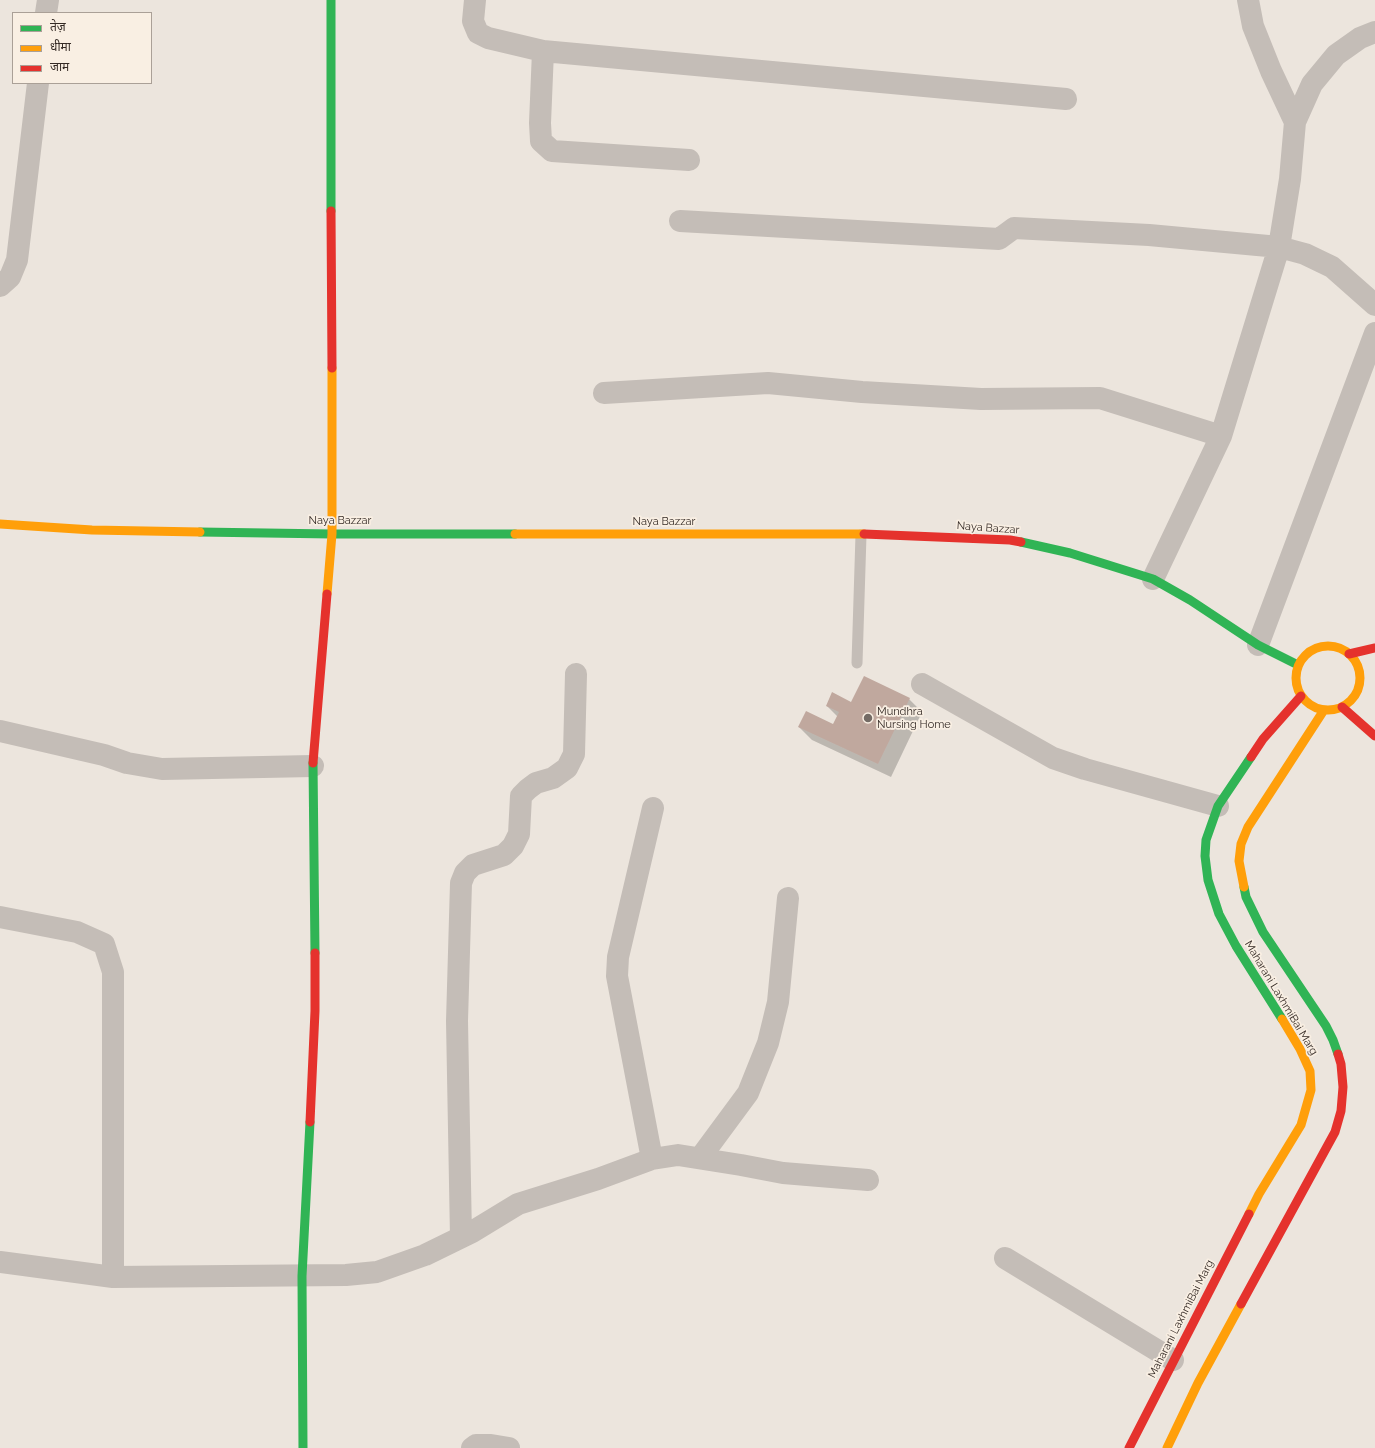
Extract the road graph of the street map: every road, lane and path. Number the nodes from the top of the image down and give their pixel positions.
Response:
1 (48, 0) edge
2 (331, 0) edge
3 (475, 0) edge
4 (1248, 0) edge
5 (46, 12) edge
6 (1375, 32) edge
7 (543, 51) junction
8 (38, 84) edge
9 (1066, 98) dead end
10 (1295, 122) junction
11 (690, 160) dead end
12 (680, 221) dead end
13 (1279, 247) junction
14 (0, 286) edge
15 (1375, 305) edge
16 (1375, 333) edge
17 (604, 392) dead end
18 (1221, 436) junction
19 (0, 524) edge
20 (332, 534) junction
21 (861, 535) junction
22 (1153, 579) junction
23 (1258, 645) junction
24 (1375, 648) edge
25 (1349, 654) junction
26 (857, 663) dead end
27 (1298, 665) junction
28 (576, 674) dead end
29 (922, 684) dead end
30 (1301, 696) junction
31 (1342, 707) junction
32 (1324, 710) junction
33 (0, 732) edge
34 (1375, 736) edge
35 (313, 766) junction
36 (1218, 806) junction
37 (653, 808) dead end
38 (788, 898) dead end
39 (0, 917) edge
40 (700, 1158) junction
41 (652, 1159) junction
42 (868, 1180) dead end
43 (461, 1237) junction
44 (1005, 1258) dead end
45 (0, 1262) edge
46 (302, 1276) junction
47 (113, 1277) junction
48 (1173, 1360) junction
49 (303, 1448) edge
50 (472, 1448) edge
51 (509, 1448) edge
52 (1129, 1448) edge
53 (1167, 1448) edge

1 - 5 street
2 - 20 main road
3 - 7 street
4 - 10 street
6 - 10 street
7 - 9 street
7 - 11 street
8 - 14 street
10 - 13 street
12 - 13 street
13 - 15 street
13 - 18 street
16 - 23 street
17 - 18 street
18 - 22 street
19 - 20 main road, Naya Bazzar
20 - 21 main road, Naya Bazzar
20 - 35 main road
21 - 22 main road, Naya Bazzar
21 - 26 lane
22 - 23 main road, Naya Bazzar
23 - 27 main road, Naya Bazzar
24 - 25 main road
25 - 27 main road
25 - 31 main road
27 - 30 main road
28 - 43 street
29 - 36 street
30 - 32 main road
30 - 36 main road, Maharani LaxhmiBai Marg
31 - 32 main road
31 - 34 main road
32 - 53 main road
33 - 35 street
35 - 46 main road
36 - 48 main road, Maharani LaxhmiBai Marg
37 - 41 street
38 - 40 street
39 - 47 street
40 - 41 street
40 - 42 street
41 - 43 street
43 - 46 street
44 - 48 street
45 - 47 street
46 - 47 street
46 - 49 main road
48 - 52 main road, Maharani LaxhmiBai Marg
50 - 51 street

